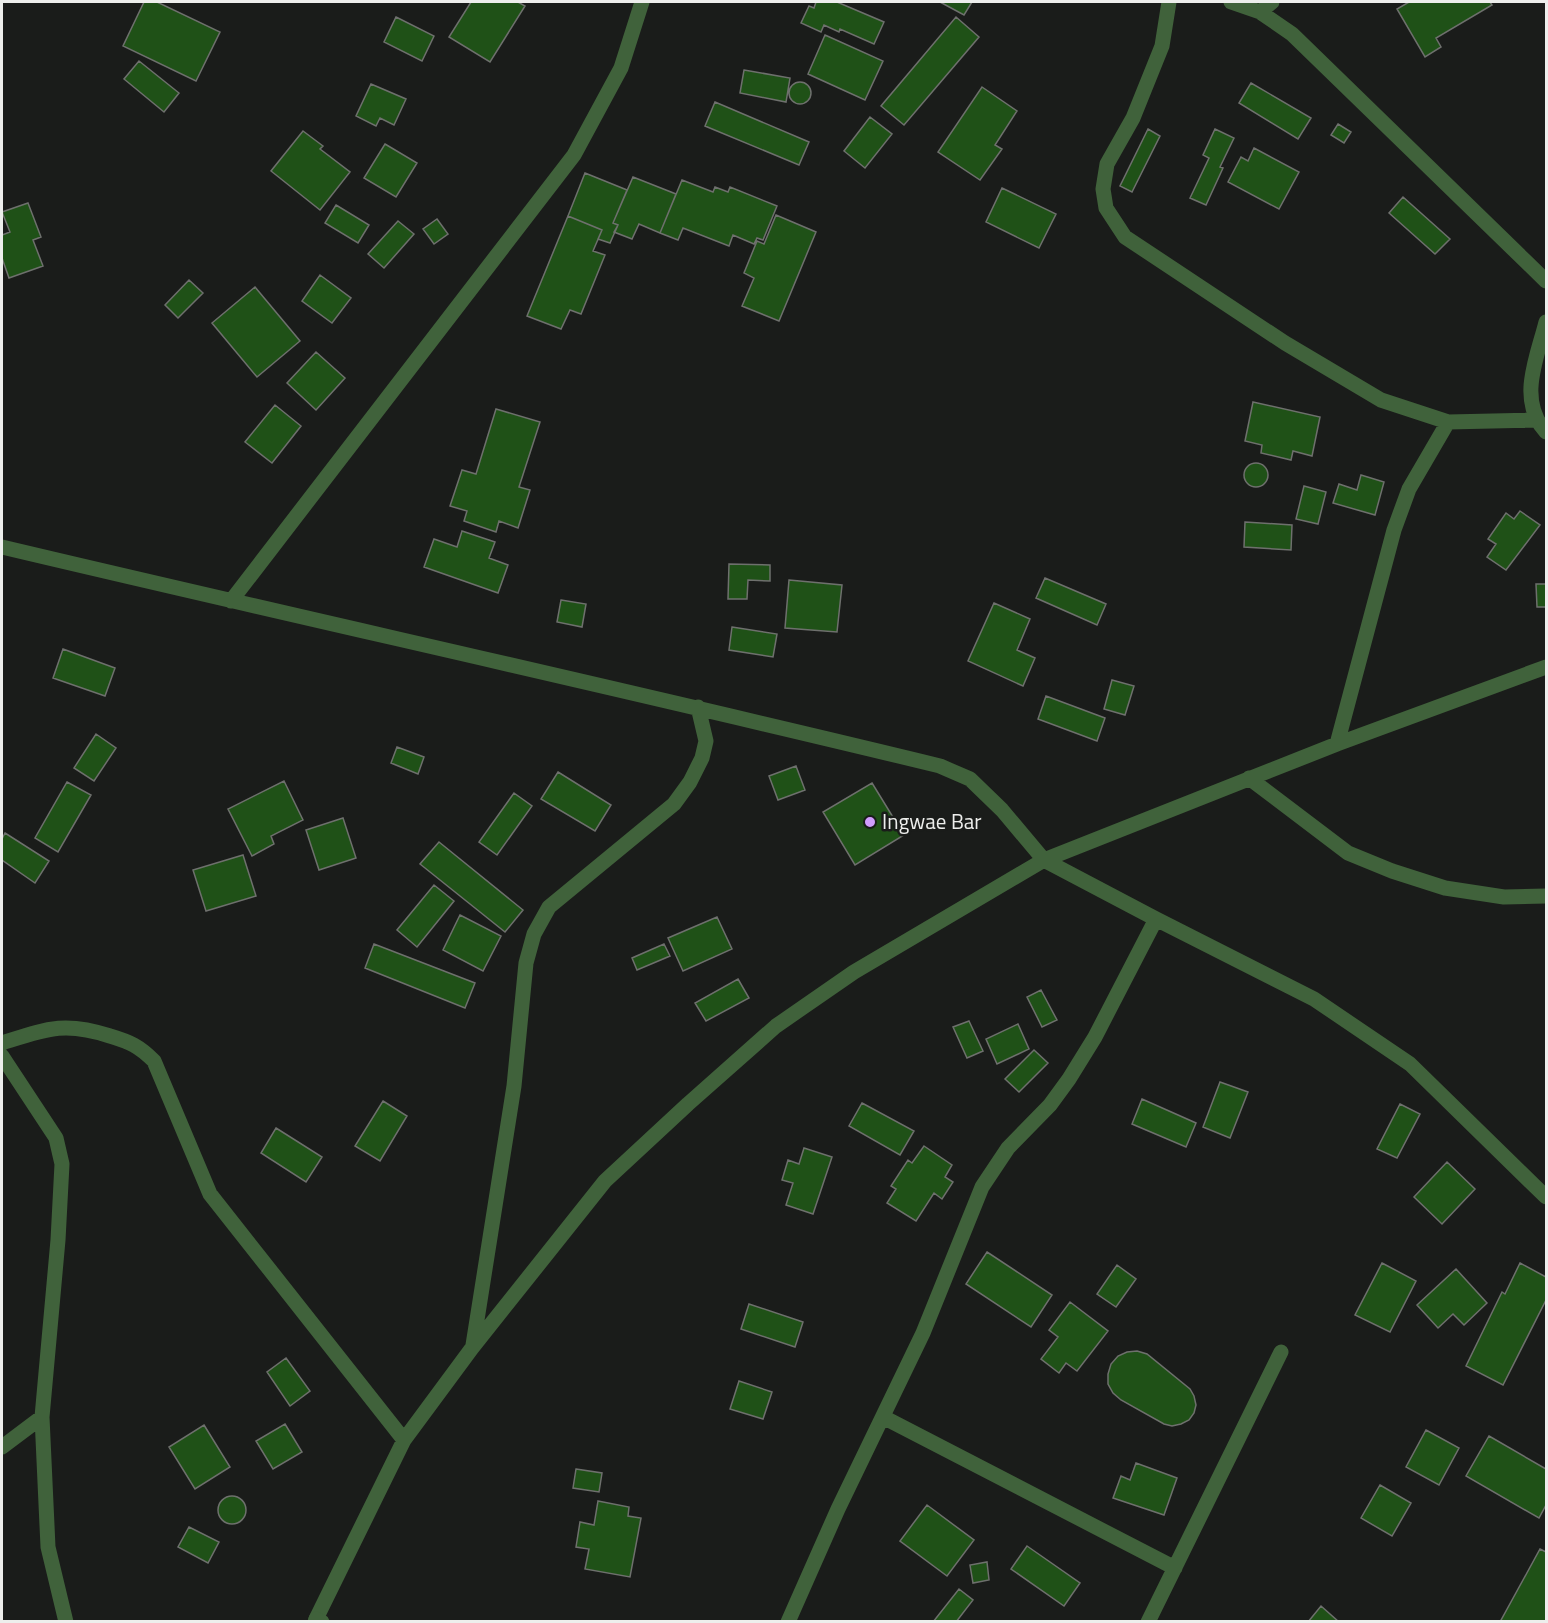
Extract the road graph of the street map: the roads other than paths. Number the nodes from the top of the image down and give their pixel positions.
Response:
1 (642, 2) edge
2 (1169, 2) edge
3 (1231, 2) edge
4 (1272, 2) edge
5 (1260, 12) junction
6 (1546, 281) edge
7 (1546, 322) edge
8 (1448, 422) junction
9 (1542, 426) edge
10 (2, 547) edge
11 (231, 602) junction
12 (1546, 667) edge
13 (698, 707) junction
14 (1337, 744) junction
15 (1249, 778) junction
16 (1044, 860) junction
17 (1546, 896) edge
18 (1156, 919) junction
19 (2, 1043) edge
20 (2, 1056) edge
21 (1546, 1197) edge
22 (472, 1348) junction
23 (1281, 1352) dead end
24 (883, 1417) junction
25 (42, 1418) junction
26 (404, 1440) junction
27 (2, 1447) edge
28 (1175, 1568) junction
29 (318, 1621) edge
30 (66, 1622) edge
31 (788, 1622) edge
32 (1148, 1622) edge

1 - 11 street
2 - 8 street
3 - 5 street
4 - 5 street
5 - 6 street
7 - 9 street
8 - 9 street
8 - 14 street
10 - 11 street
11 - 13 street
12 - 14 street
13 - 16 street
13 - 22 street
14 - 15 street
15 - 16 street
15 - 17 street
16 - 18 street
16 - 22 street
18 - 21 street
18 - 24 street
19 - 26 street
20 - 25 street
22 - 26 street
23 - 28 street
24 - 28 street
24 - 31 street
25 - 27 street
25 - 30 street
26 - 29 street
28 - 32 street

